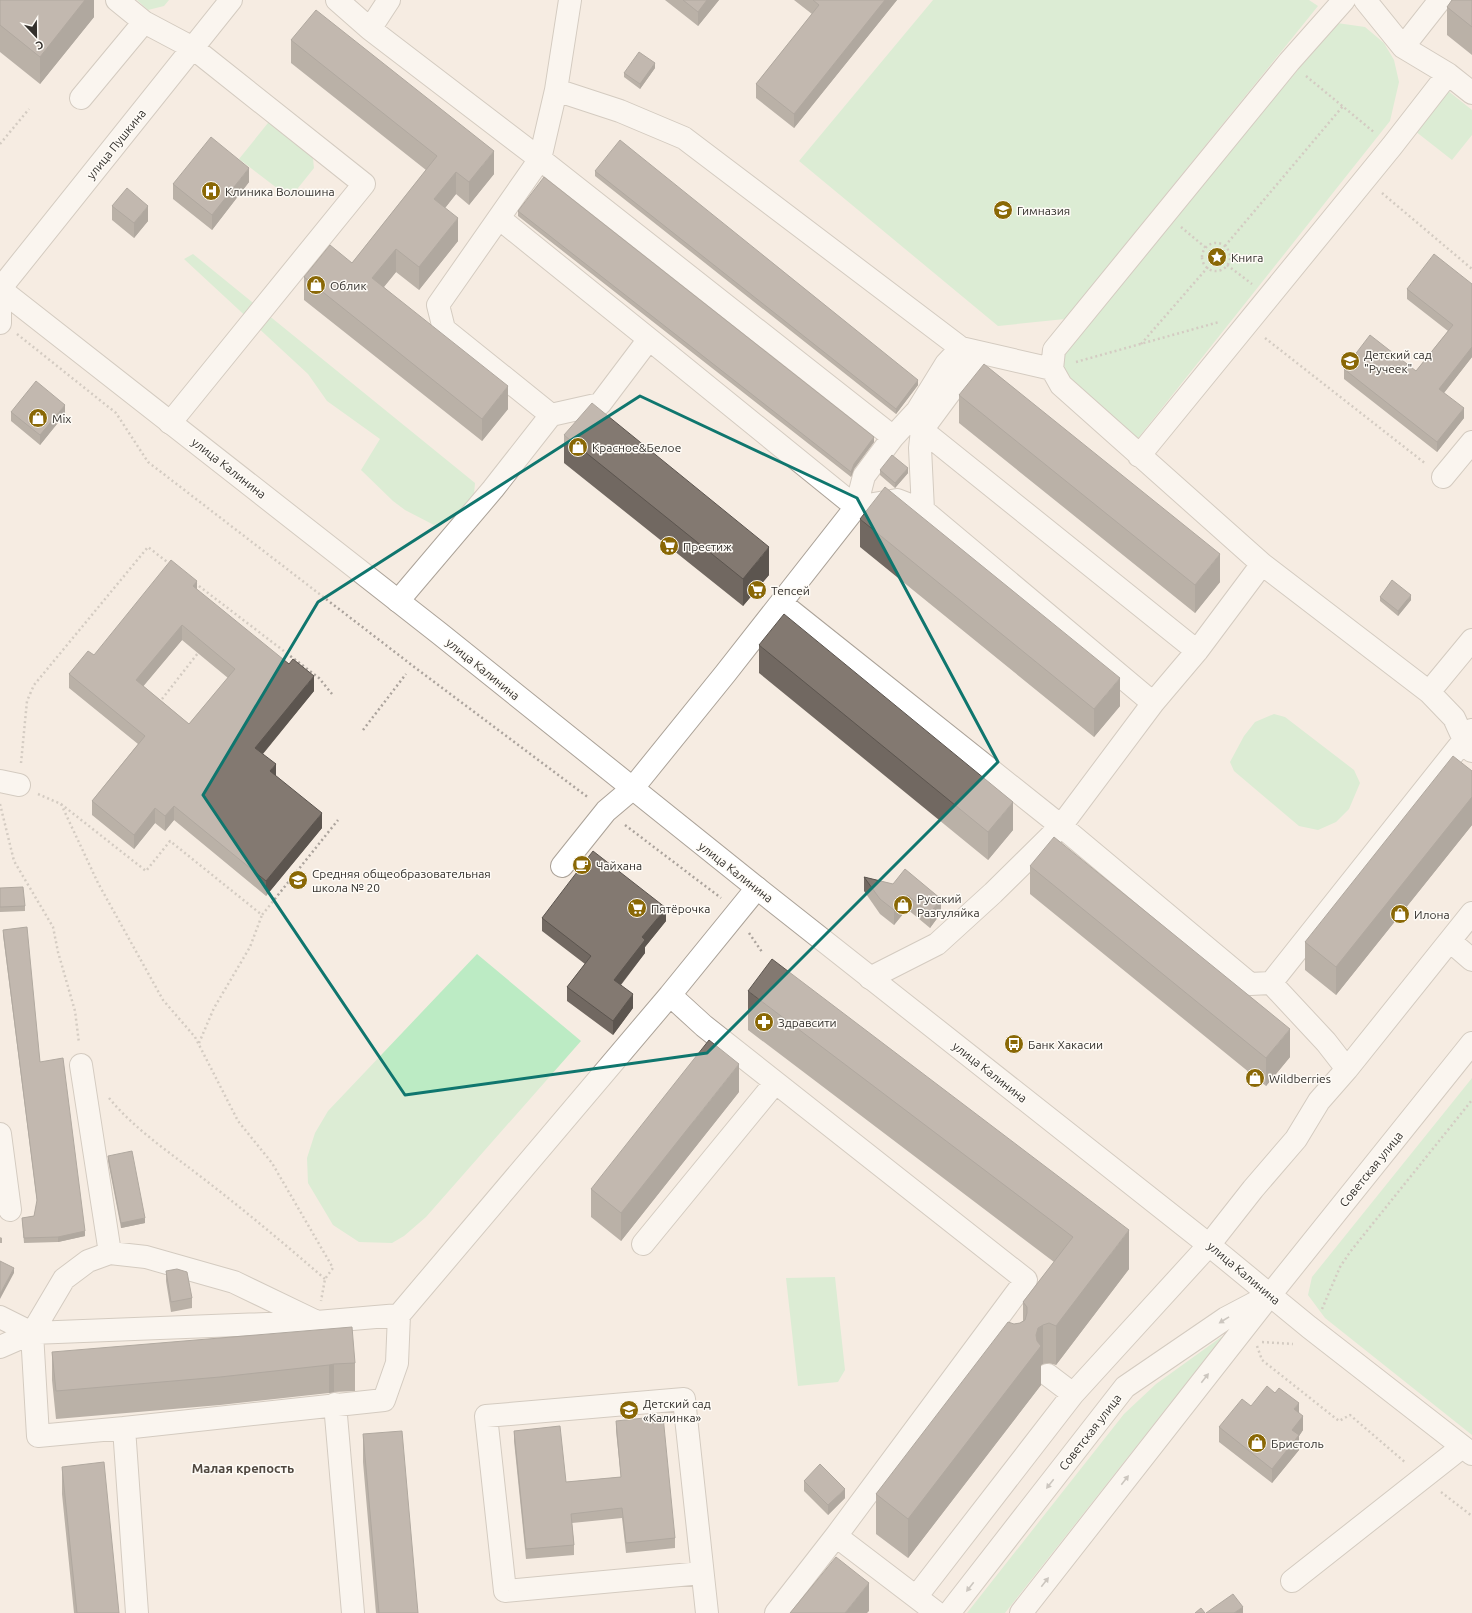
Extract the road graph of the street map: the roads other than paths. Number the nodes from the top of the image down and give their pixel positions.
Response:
1 (117, 0) edge
2 (231, 0) edge
3 (337, 0) edge
4 (389, 0) edge
5 (570, 0) edge
6 (1344, 0) edge
7 (1365, 0) edge
8 (1440, 0) edge
9 (144, 22) junction
10 (370, 29) junction
11 (1403, 47) junction
12 (193, 48) junction
13 (1448, 74) junction
14 (556, 90) junction
15 (1472, 93) edge
16 (81, 98) dead end
17 (540, 159) junction
18 (500, 219) junction
19 (0, 289) edge
20 (0, 322) edge
21 (649, 339) junction
22 (970, 350) junction
23 (1052, 369) junction
24 (551, 415) junction
25 (170, 423) junction
26 (922, 430) junction
27 (893, 437) junction
28 (1472, 442) edge
29 (1139, 456) junction
30 (1443, 477) road end
31 (856, 507) junction
32 (923, 510) junction
33 (1262, 564) junction
34 (398, 601) junction
35 (781, 603) junction
36 (1472, 640) edge
37 (1197, 651) junction
38 (1429, 692) junction
39 (1153, 703) junction
40 (1469, 741) edge
41 (632, 789) junction
42 (1061, 826) junction
43 (562, 866) dead end
44 (757, 888) junction
45 (1472, 913) edge
46 (1450, 942) junction
47 (1472, 960) edge
48 (870, 978) junction
49 (1271, 983) junction
50 (670, 995) junction
51 (1472, 1042) edge
52 (81, 1065) road end
53 (1346, 1069) junction
54 (775, 1083) junction
55 (0, 1134) edge
56 (10, 1210) dead end
57 (643, 1244) dead end
58 (1209, 1245) junction
59 (110, 1253) junction
60 (1270, 1295) junction
61 (399, 1315) junction
62 (0, 1317) edge
63 (317, 1322) junction
64 (32, 1334) junction
65 (0, 1347) edge
66 (1048, 1375) dead end
67 (1073, 1394) junction
68 (334, 1404) junction
69 (124, 1428) junction
70 (1467, 1450) edge
71 (836, 1536) junction
72 (702, 1573) junction
73 (1292, 1581) dead end
74 (916, 1597) junction
75 (137, 1613) edge
76 (353, 1613) edge
77 (706, 1613) edge
78 (776, 1613) edge
79 (938, 1613) edge
80 (949, 1613) edge
81 (1021, 1613) edge

1 - 9 main road
2 - 12 main road, улица Пушкина
3 - 10 main road
4 - 10 main road
5 - 14 main road
6 - 23 main road
7 - 11 main road
8 - 11 main road
9 - 12 main road
9 - 16 main road
10 - 17 main road
11 - 13 main road
12 - 19 main road, улица Пушкина
12 - 25 main road
13 - 15 main road
13 - 29 main road
14 - 17 main road
14 - 22 main road
17 - 18 main road
17 - 27 main road
18 - 21 main road
18 - 24 main road
19 - 20 main road
19 - 25 main road, улица Калинина
21 - 24 main road
21 - 31 main road
22 - 23 main road
22 - 26 main road
22 - 27 main road
23 - 29 main road
24 - 34 main road
25 - 34 main road, улица Калинина
26 - 32 main road
26 - 37 main road
27 - 31 main road
28 - 30 main road
29 - 33 main road
31 - 32 main road
31 - 35 main road
32 - 39 main road
33 - 37 main road
33 - 38 main road
34 - 41 main road, улица Калинина
35 - 41 main road
35 - 42 main road
36 - 38 main road
37 - 39 main road
38 - 40 main road
39 - 42 main road
40 - 49 main road
41 - 43 main road
41 - 44 main road, улица Калинина
42 - 48 main road
42 - 49 main road
44 - 48 main road, улица Калинина
44 - 50 main road
45 - 46 main road
46 - 47 main road
46 - 53 main road
48 - 58 main road, улица Калинина
49 - 53 main road
50 - 54 main road
50 - 61 main road
51 - 60 main road, Советская улица
52 - 59 main road
53 - 58 main road
54 - 57 main road
54 - 71 main road
55 - 56 main road
58 - 60 main road, улица Калинина
58 - 67 main road
59 - 63 main road
59 - 64 main road
60 - 70 main road, улица Калинина
60 -> 80 main road, Советская улица
81 -> 60 main road, Советская улица
61 - 63 main road
61 - 68 main road
62 - 64 main road
63 - 64 main road
64 - 65 main road
64 - 69 main road
66 - 67 main road
67 - 74 main road
68 - 69 main road
68 - 76 main road
69 - 75 main road
70 - 73 main road
71 - 74 main road
71 - 78 main road
72 - 72 main road
72 - 77 main road
74 - 79 main road

